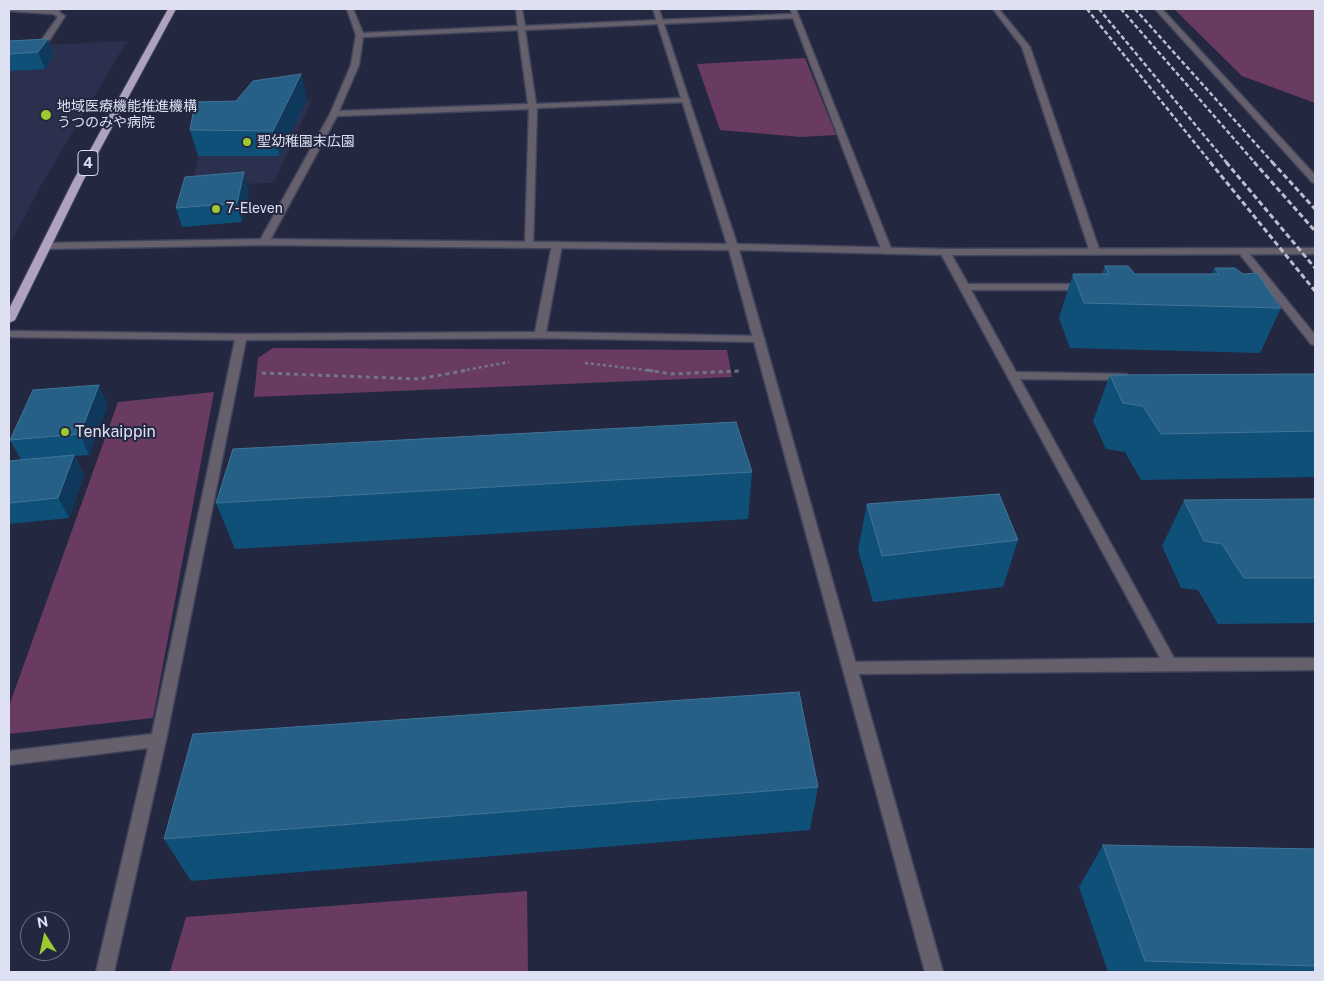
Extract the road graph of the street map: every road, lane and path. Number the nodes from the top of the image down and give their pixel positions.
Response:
1 (9, 9) edge
2 (172, 9) edge
3 (350, 9) edge
4 (519, 9) edge
5 (656, 9) edge
6 (996, 9) edge
7 (1158, 9) edge
8 (56, 10) edge
9 (795, 12) edge
10 (661, 23) junction
11 (521, 27) junction
12 (360, 35) junction
13 (44, 42) edge
14 (686, 100) junction
15 (532, 108) junction
16 (334, 114) junction
17 (1315, 180) edge
18 (264, 242) junction
19 (530, 244) junction
20 (557, 245) junction
21 (46, 246) junction
22 (733, 247) junction
23 (887, 251) junction
24 (1315, 251) edge
25 (945, 252) junction
26 (1095, 252) junction
27 (1244, 253) junction
28 (964, 287) junction
29 (1094, 288) edge
30 (1243, 288) edge
31 (1273, 289) junction
32 (9, 320) edge
33 (9, 334) edge
34 (540, 335) junction
35 (241, 337) junction
36 (760, 339) junction
37 (1315, 342) edge
38 (514, 361) dead end
39 (577, 362) dead end
40 (768, 370) junction
41 (234, 372) junction
42 (1014, 375) junction
43 (1140, 377) edge
44 (1170, 664) junction
45 (1315, 664) edge
46 (850, 668) junction
47 (158, 740) junction
48 (9, 758) edge
49 (105, 972) edge
50 (934, 972) edge

1 - 8 street
2 - 21 highway, 4
3 - 12 street
4 - 11 street
5 - 10 street
6 - 26 street
7 - 17 street
8 - 13 street
9 - 10 street
9 - 23 street
10 - 11 street
10 - 14 street
11 - 12 street
11 - 15 street
12 - 16 street
14 - 15 street
14 - 22 street
15 - 16 street
15 - 19 street
16 - 18 street
18 - 19 street
18 - 21 street
19 - 20 street
20 - 22 street
20 - 34 street
21 - 32 highway, 4
22 - 23 street
22 - 36 street
23 - 25 street
24 - 27 street
25 - 26 street
25 - 28 street
26 - 27 street
27 - 31 street
28 - 29 street
28 - 42 street
30 - 31 street
31 - 37 street
33 - 35 street
34 - 35 street
34 - 36 street
35 - 41 street
36 - 40 street
38 - 41 path
39 - 40 path
40 - 46 street
41 - 47 street
42 - 43 street
42 - 44 street
44 - 45 street
44 - 46 street
46 - 50 street
47 - 48 street
47 - 49 street

